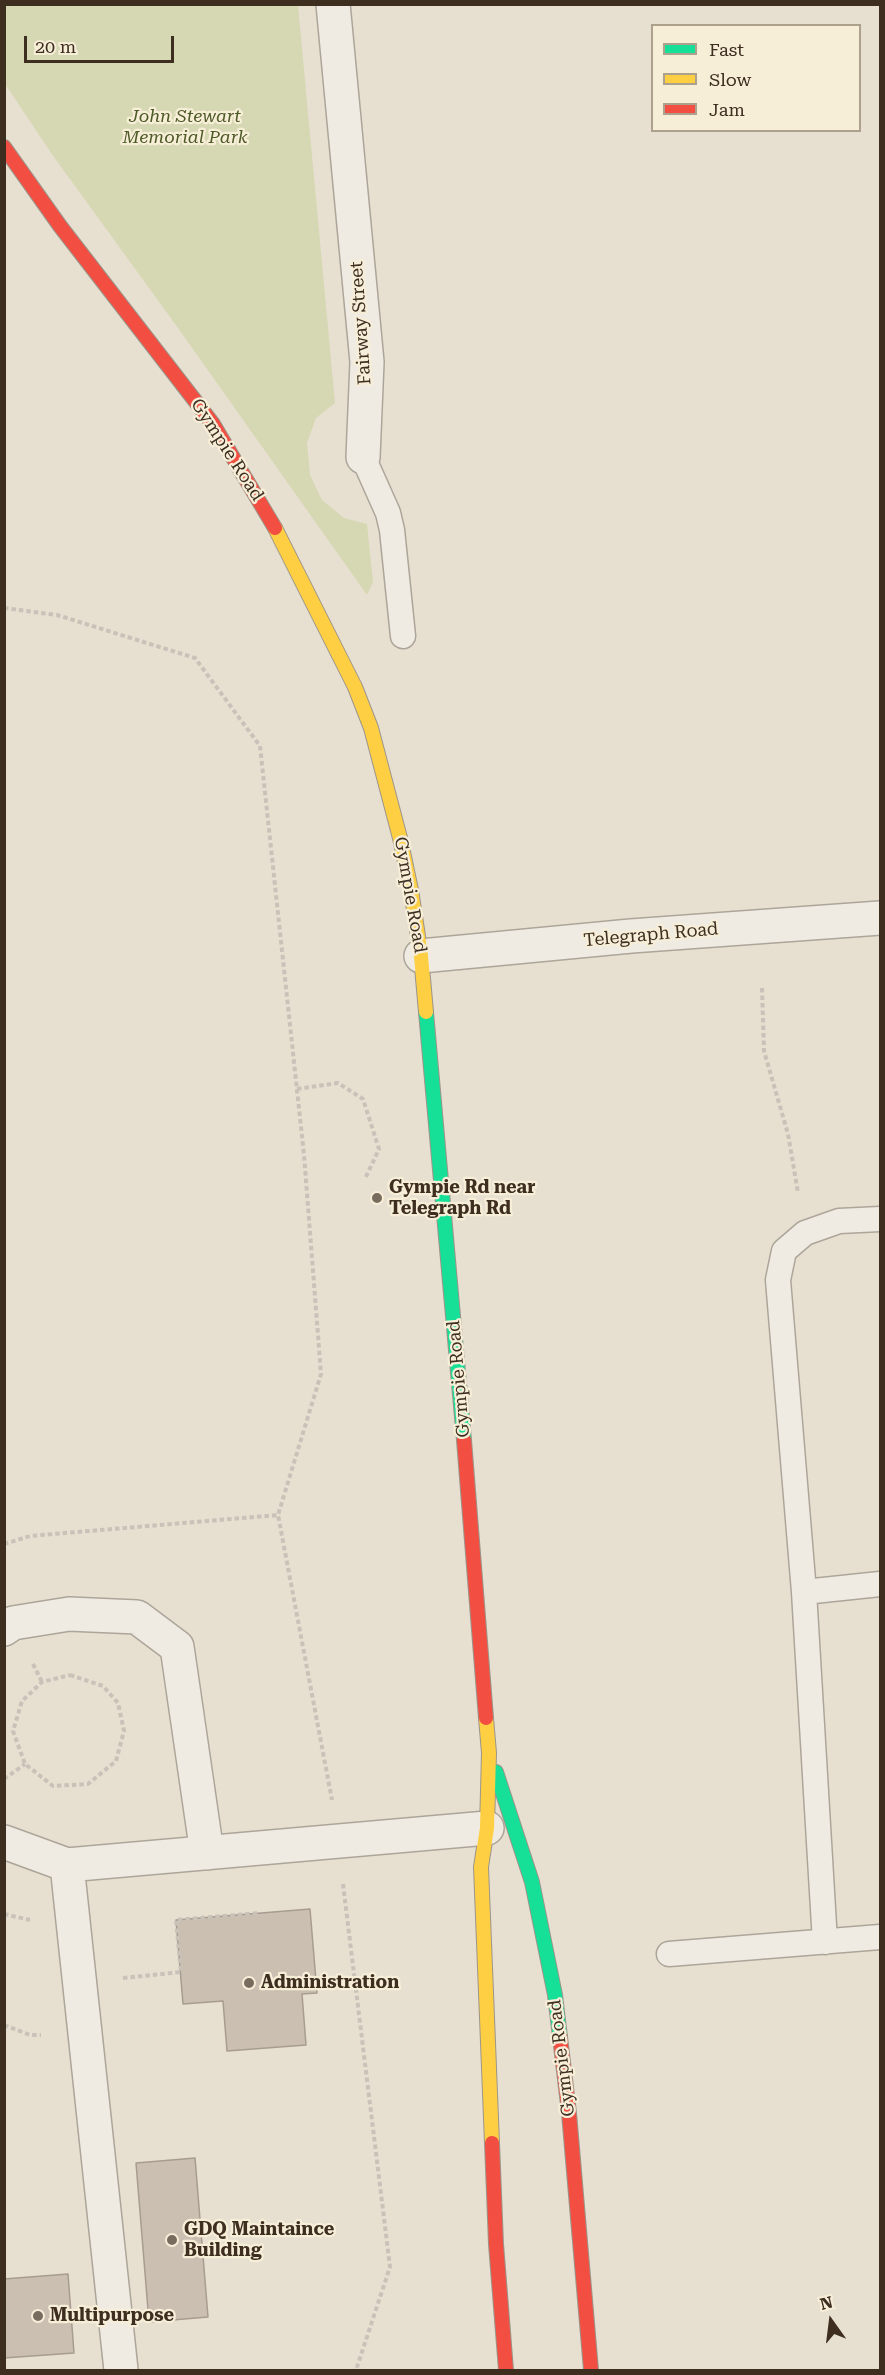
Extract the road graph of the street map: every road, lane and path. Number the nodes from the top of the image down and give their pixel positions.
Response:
1 (333, 4) edge
2 (4, 147) edge
3 (363, 457) joint
4 (4, 608) edge
5 (403, 636) dead end
6 (880, 918) edge
7 (421, 956) junction
8 (762, 988) dead end
9 (297, 1089) junction
10 (365, 1179) dead end
11 (880, 1218) edge
12 (805, 1233) junction
13 (278, 1515) dead end
14 (880, 1584) edge
15 (804, 1592) junction
16 (4, 1629) edge
17 (489, 1753) junction
18 (25, 1764) junction
19 (4, 1779) edge
20 (487, 1828) junction
21 (4, 1842) edge
22 (207, 1853) junction
23 (68, 1865) junction
24 (260, 1913) dead end
25 (880, 1937) edge
26 (825, 1942) junction
27 (669, 1954) dead end
28 (81, 1994) junction
29 (4, 2025) edge
30 (51, 2034) dead end
31 (121, 2370) edge
32 (506, 2370) edge
33 (591, 2370) edge

1 - 3 street, Fairway Street
2 - 7 main road, Gympie Road
3 - 5 lane, Fairway Street
4 - 9 path
6 - 7 street, Telegraph Road
7 - 17 main road, Gympie Road
8 - 12 path
9 - 10 path
9 - 13 path
11 - 12 lane
12 - 15 lane
14 - 15 lane
15 - 26 lane
16 - 22 street
17 - 20 main road, Gympie Road
17 - 33 main road, Gympie Road
18 - 18 path
18 - 19 path
20 - 22 street
20 - 32 main road, Gympie Road
21 - 23 street
22 - 23 street
23 - 28 street
24 - 28 path
25 - 26 lane
26 - 27 lane
28 - 31 street
29 - 30 path

